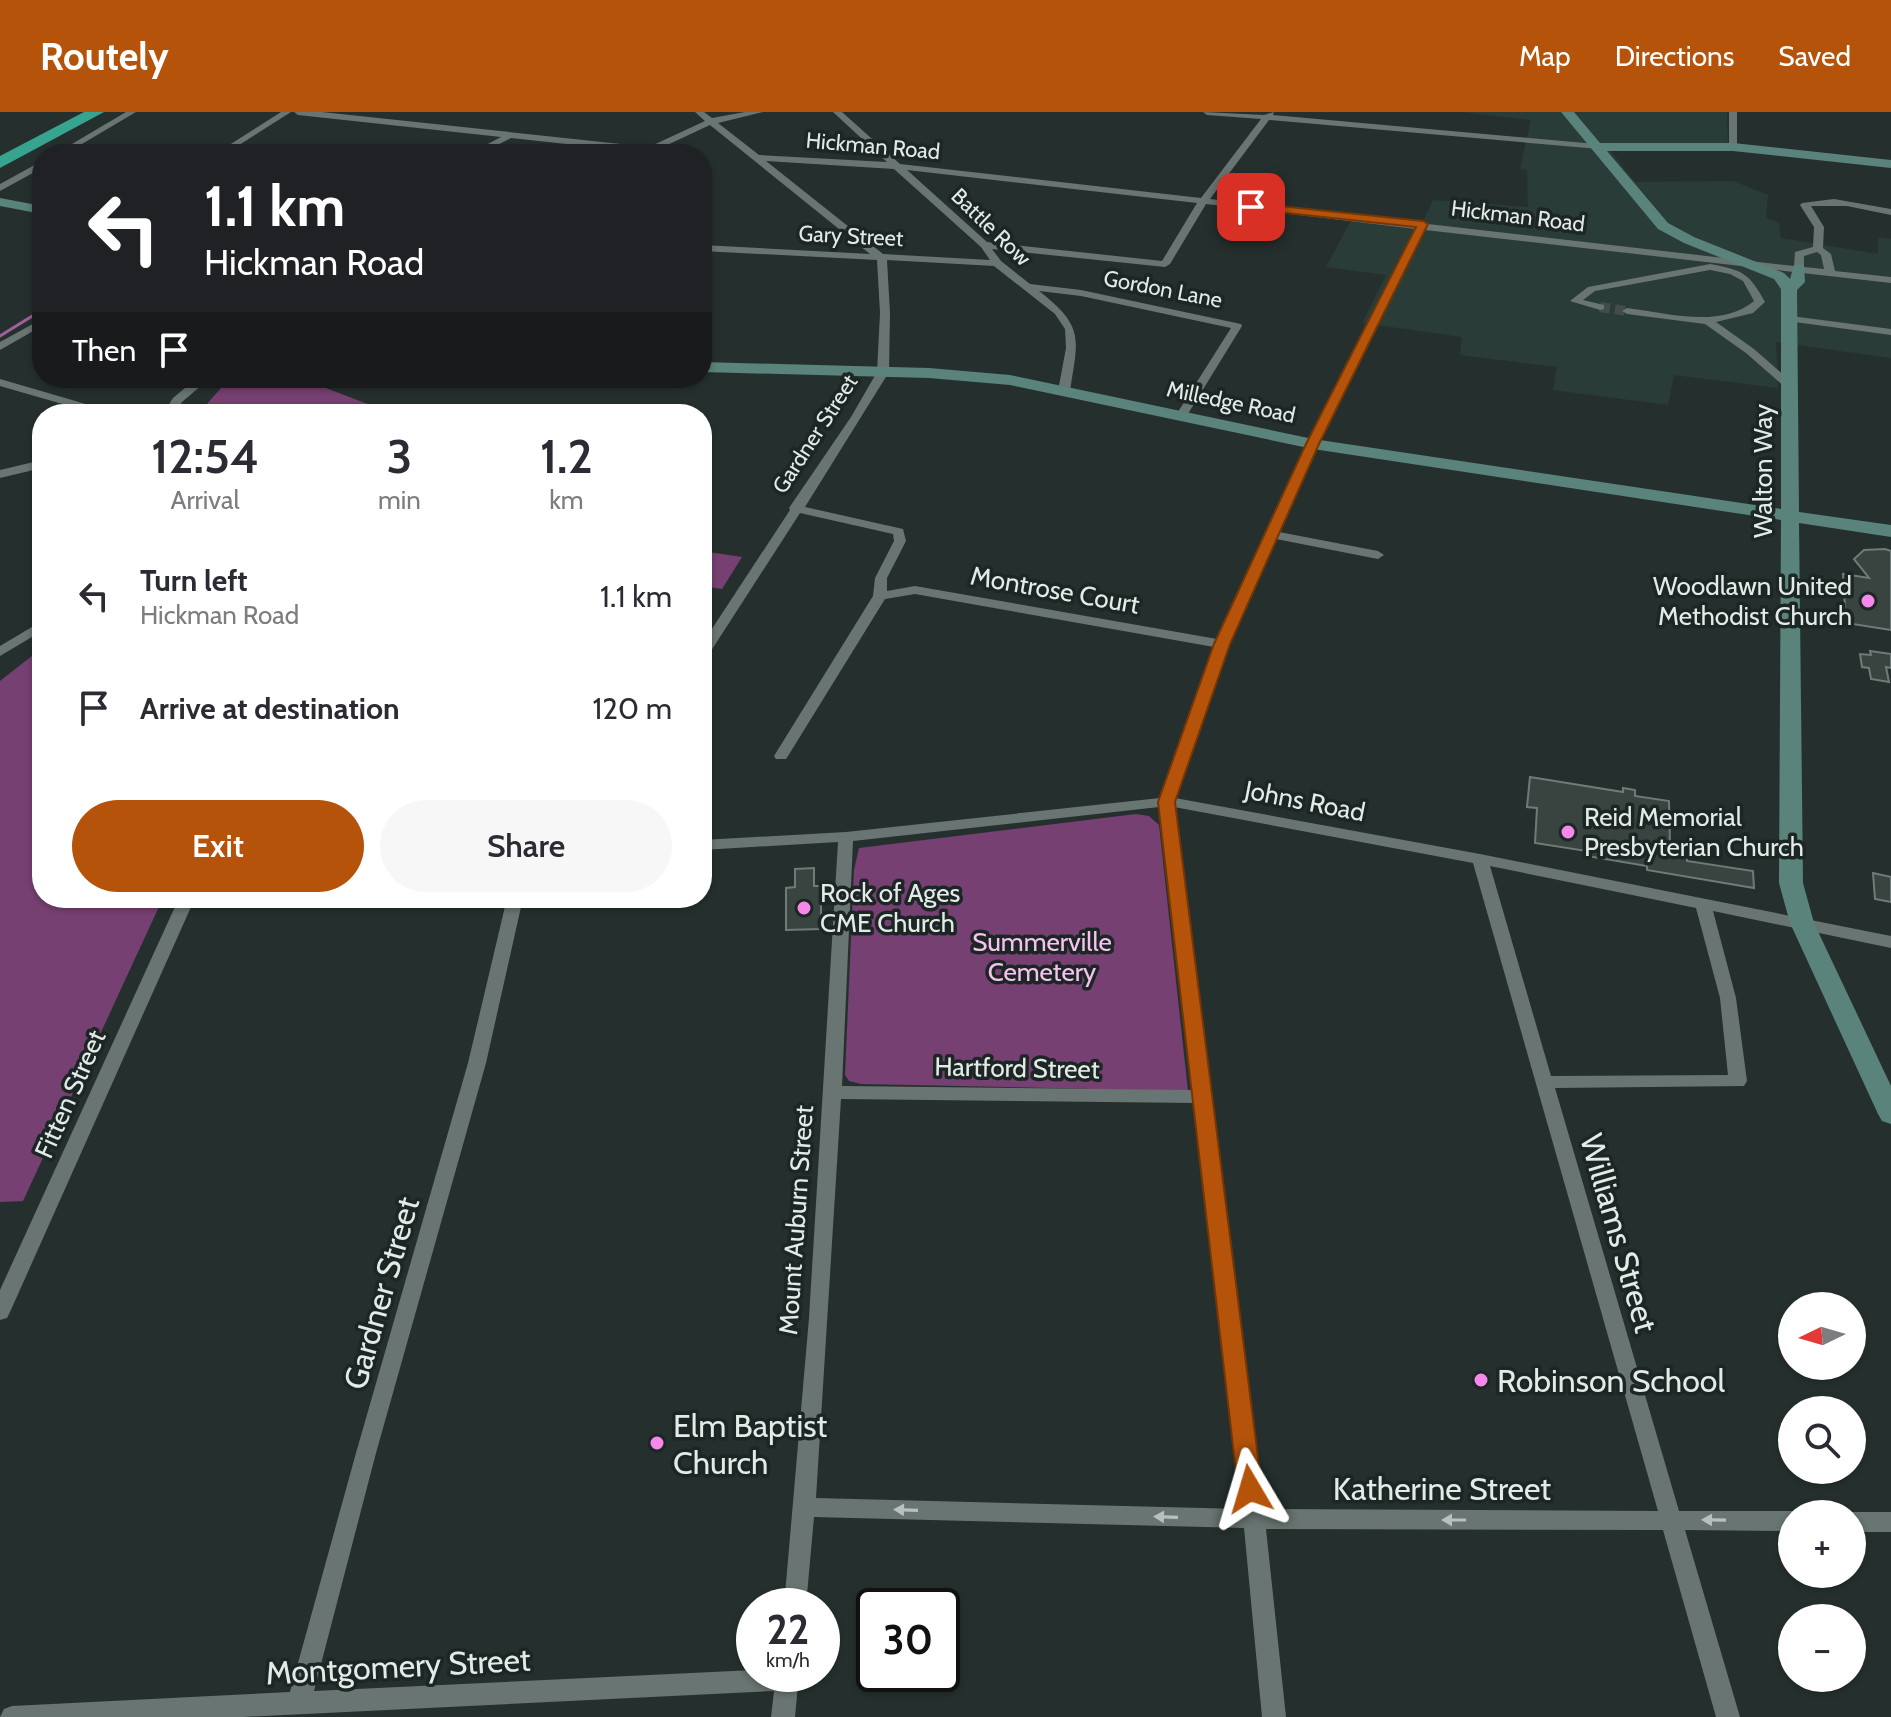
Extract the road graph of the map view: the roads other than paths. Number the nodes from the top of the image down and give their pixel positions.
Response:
1 (79, 112) edge
2 (96, 112) edge
3 (132, 112) edge
4 (287, 112) edge
5 (298, 112) edge
6 (699, 112) edge
7 (759, 112) edge
8 (837, 112) edge
9 (1207, 112) edge
10 (1567, 112) edge
11 (1733, 112) edge
12 (1269, 115) edge
13 (712, 121) junction
14 (509, 136) junction
15 (36, 144) edge
16 (76, 144) edge
17 (235, 144) edge
18 (493, 144) edge
19 (590, 144) edge
20 (663, 144) edge
21 (32, 146) edge
22 (1596, 147) junction
23 (1733, 147) junction
24 (0, 153) edge
25 (758, 158) junction
26 (0, 163) edge
27 (1891, 164) edge
28 (897, 167) junction
29 (32, 170) edge
30 (0, 188) edge
31 (0, 202) edge
32 (1203, 202) junction
33 (32, 208) edge
34 (1891, 212) edge
35 (1423, 224) junction
36 (984, 245) junction
37 (712, 249) edge
38 (1818, 249) junction
39 (882, 258) junction
40 (997, 263) junction
41 (1748, 264) junction
42 (1724, 265) junction
43 (1799, 268) junction
44 (1830, 272) junction
45 (1891, 280) edge
46 (1025, 287) junction
47 (1789, 288) junction
48 (1600, 307) tunnel mouth
49 (1627, 311) tunnel mouth
50 (1791, 319) junction
51 (1708, 321) junction
52 (32, 328) edge
53 (1891, 332) edge
54 (0, 347) edge
55 (712, 367) edge
56 (883, 372) junction
57 (0, 382) edge
58 (1790, 386) junction
59 (192, 388) edge
60 (1064, 391) junction
61 (75, 404) edge
62 (175, 404) edge
63 (1182, 415) junction
64 (1313, 444) junction
65 (32, 466) edge
66 (0, 474) edge
67 (795, 508) junction
68 (1791, 515) junction
69 (1891, 531) edge
70 (1272, 534) junction
71 (1378, 555) dead end
72 (880, 596) junction
73 (32, 631) edge
74 (712, 638) edge
75 (1222, 644) junction
76 (0, 652) edge
77 (781, 756) dead end
78 (1166, 802) junction
79 (846, 837) junction
80 (712, 844) edge
81 (1480, 859) junction
82 (1703, 904) junction
83 (182, 908) edge
84 (513, 908) edge
85 (1802, 923) junction
86 (1891, 942) edge
87 (1545, 1082) junction
88 (833, 1092) junction
89 (1200, 1097) junction
90 (1891, 1114) edge
91 (0, 1312) edge
92 (805, 1507) junction
93 (1254, 1519) junction
94 (1672, 1520) junction
95 (1778, 1521) edge
96 (1866, 1522) edge
97 (1891, 1522) edge
98 (797, 1588) edge
99 (736, 1680) edge
100 (786, 1692) edge
101 (299, 1703) junction
102 (12, 1717) edge
103 (783, 1717) edge
104 (1274, 1717) edge
105 (1728, 1717) edge

1 - 24 highway
2 - 15 highway
3 - 16 street
4 - 17 street
5 - 14 street
6 - 13 street
7 - 13 street
8 - 28 street, Battle Row
9 - 12 street
10 - 22 main road
11 - 23 street
12 - 22 street
12 - 32 street
13 - 20 street
13 - 25 street
14 - 18 street
14 - 19 street
21 - 26 highway
22 - 23 main road
22 - 41 main road
23 - 27 main road
25 - 28 street, Hickman Road
25 - 39 street
28 - 32 street, Hickman Road
28 - 36 street, Battle Row
29 - 30 street
31 - 33 main road
32 - 35 street, Hickman Road
32 - 36 street
34 - 38 street
35 - 42 street, Hickman Road
35 - 64 street
36 - 40 street, Battle Row
37 - 39 street, Gary Street
38 - 43 street
38 - 44 street
39 - 40 street, Gary Street
39 - 56 street, Gardner Street
40 - 46 street, Battle Row
41 - 42 street, Hickman Road
41 - 43 street, Hickman Road
41 - 47 main road
42 - 48 street
42 - 51 street
43 - 44 street, Hickman Road
43 - 47 main road
44 - 45 street, Hickman Road
46 - 60 street, Battle Row
46 - 63 street, Gordon Lane
47 - 50 main road, Walton Way
49 - 51 street
50 - 53 street
50 - 58 main road, Walton Way
51 - 58 street
52 - 54 street
55 - 56 main road, Milledge Road
56 - 60 main road, Milledge Road
56 - 67 street, Gardner Street
57 - 61 street
58 - 68 main road, Walton Way
59 - 62 street
60 - 63 main road, Milledge Road
63 - 64 main road, Milledge Road
64 - 68 main road, Milledge Road
64 - 70 street
65 - 66 street
67 - 72 street
67 - 74 street, Gardner Street
68 - 69 main road, Milledge Road
68 - 85 main road, Walton Way
70 - 71 street
70 - 75 street
72 - 75 street, Montrose Court
72 - 77 street
73 - 76 street
75 - 78 street
78 - 79 street, Johns Road
78 - 81 street, Johns Road
78 - 89 street
79 - 80 street, Johns Road
79 - 88 street, Mount Auburn Street
81 - 82 street, Johns Road
81 - 87 street, Williams Street
82 - 85 street, Johns Road
82 - 87 street
83 - 91 street, Fitten Street
84 - 101 street, Gardner Street
85 - 86 street, Johns Road
85 - 90 main road, Walton Way
87 - 94 street, Williams Street
88 - 89 street, Hartford Street
88 - 92 street, Mount Auburn Street
89 - 93 street
93 -> 92 street, Katherine Street
92 - 98 street, Mount Auburn Street
94 -> 93 street, Katherine Street
93 - 104 street
95 -> 94 street, Katherine Street
94 - 105 street, Williams Street
96 - 97 street
99 - 101 street, Montgomery Street
100 - 103 street
101 - 102 street, Montgomery Street

